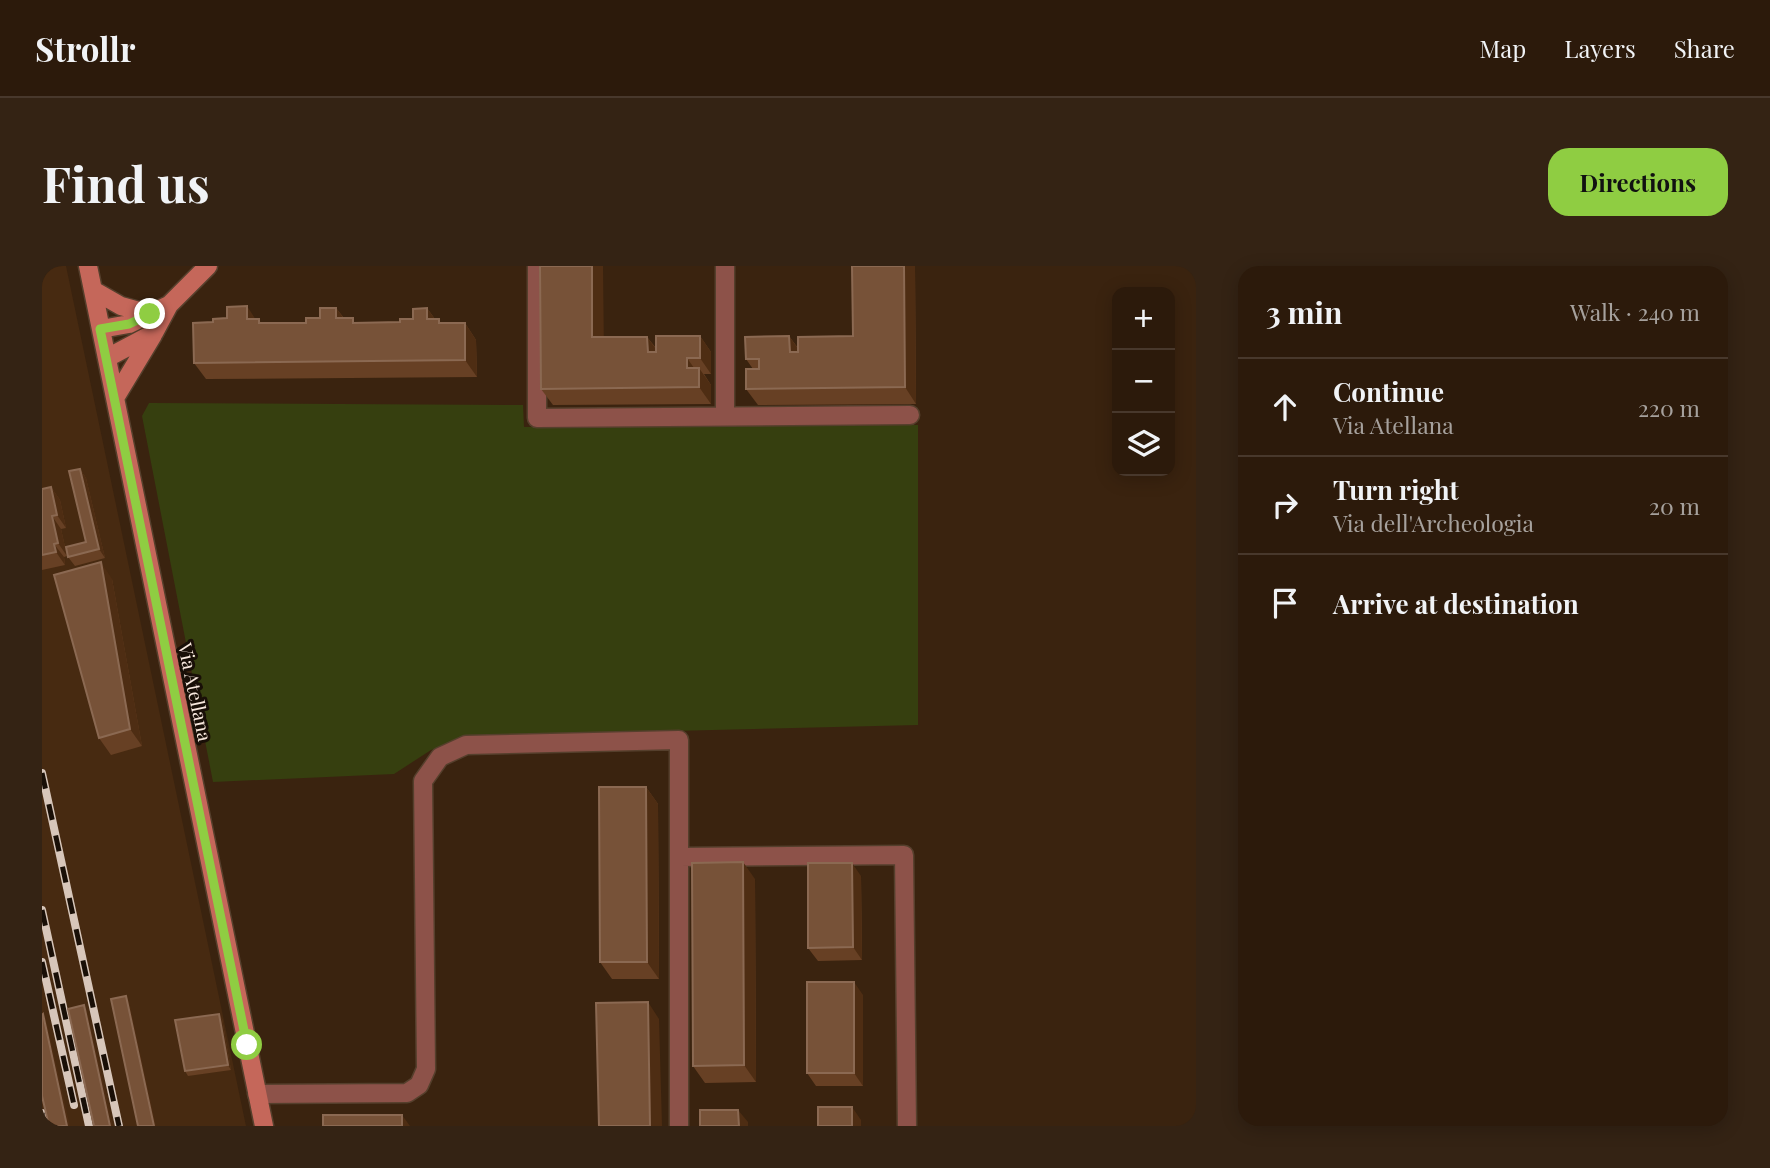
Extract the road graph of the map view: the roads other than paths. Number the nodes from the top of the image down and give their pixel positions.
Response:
1 (88, 266) edge
2 (208, 266) edge
3 (537, 266) edge
4 (724, 266) edge
5 (93, 290) junction
6 (169, 305) junction
7 (150, 314) junction
8 (100, 329) junction
9 (154, 333) junction
10 (107, 358) junction
11 (115, 398) junction
12 (910, 415) dead end
13 (725, 416) junction
14 (679, 857) junction
15 (257, 1094) junction
16 (264, 1126) edge
17 (679, 1126) edge
18 (906, 1126) edge

1 - 5 main road, Via Atellana
2 - 6 main road
3 - 13 street
4 - 13 street
5 - 7 main road
5 - 8 main road, Via Atellana
6 - 7 main road
6 - 9 main road
7 - 8 main road
8 - 10 main road, Via Atellana
9 - 10 main road
9 - 11 main road
10 - 11 main road, Via Atellana
11 - 15 main road, Via Atellana
12 - 13 street
14 - 15 street
14 - 17 street
14 - 18 street
15 - 16 main road, Via Atellana

